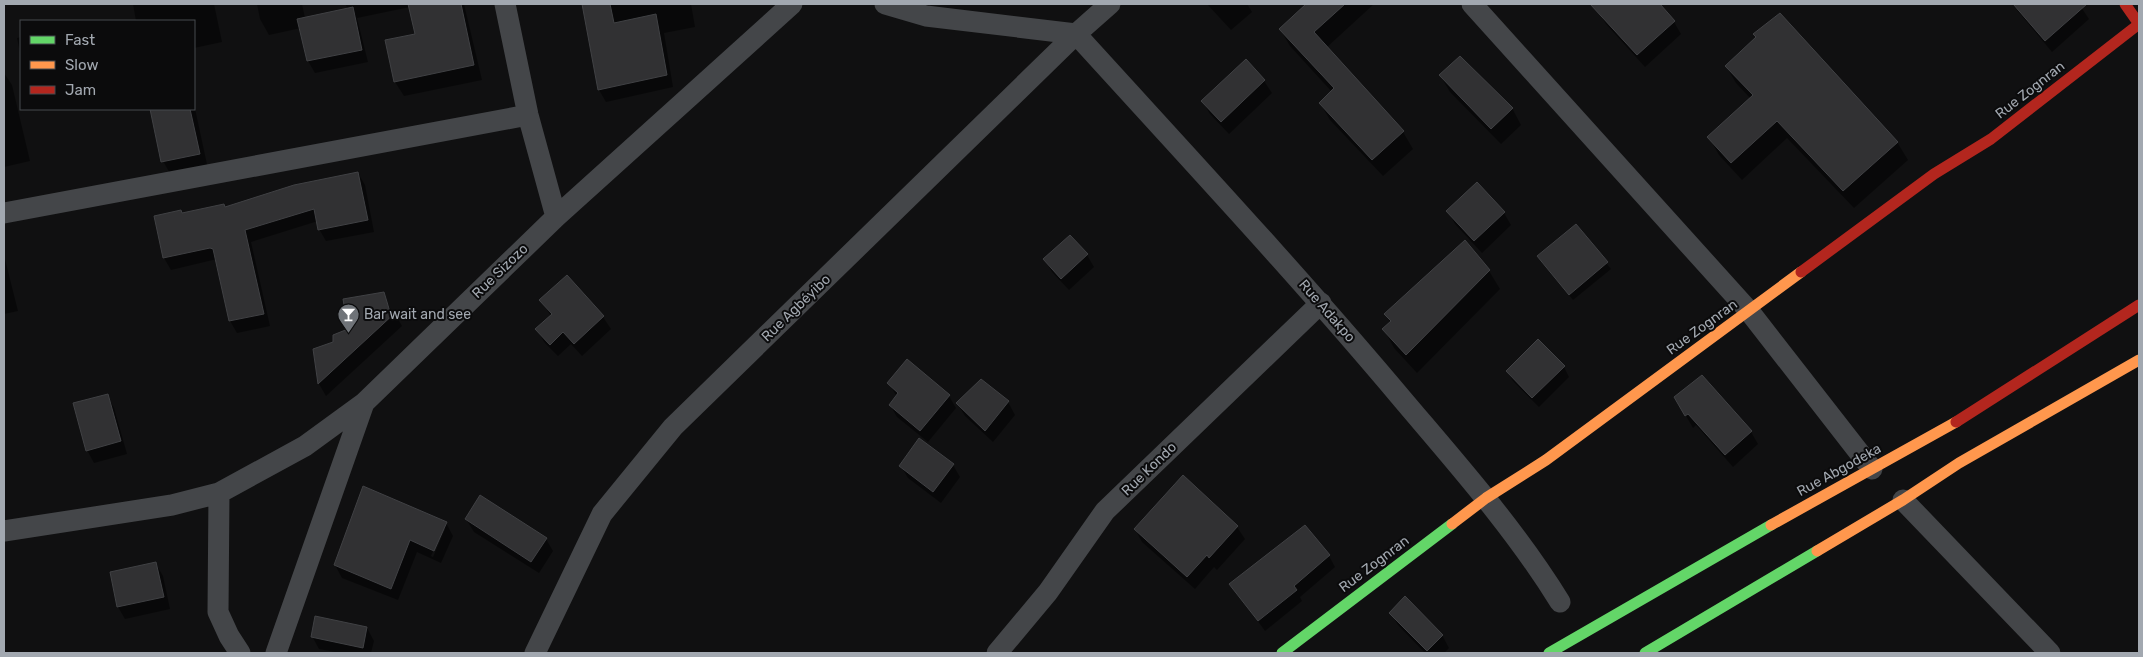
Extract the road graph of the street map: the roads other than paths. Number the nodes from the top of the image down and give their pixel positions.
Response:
1 (505, 4) edge
2 (792, 4) edge
3 (884, 4) edge
4 (1110, 4) edge
5 (1472, 4) edge
6 (2125, 4) edge
7 (2139, 24) edge
8 (1076, 34) junction
9 (528, 115) junction
10 (4, 213) edge
11 (556, 217) junction
12 (1321, 303) junction
13 (2139, 305) edge
14 (1749, 311) junction
15 (2139, 360) edge
16 (364, 403) junction
17 (1876, 472) junction
18 (219, 493) junction
19 (1900, 497) junction
20 (1486, 498) junction
21 (4, 531) edge
22 (1560, 602) dead end
23 (240, 653) edge
24 (276, 653) edge
25 (535, 653) edge
26 (997, 653) edge
27 (1282, 653) edge
28 (1549, 653) edge
29 (1645, 653) edge
30 (2050, 653) edge

1 - 9 street
2 - 11 street, Rue Sizozo
3 - 8 street
4 - 8 street, Rue Agbéyibo
5 - 14 street
6 - 7 main road
7 - 14 main road, Rue Zognran
8 - 12 street, Rue Adakpo
8 - 25 street, Rue Agbéyibo
9 - 10 street
9 - 11 street
11 - 16 street, Rue Sizozo
12 - 20 street, Rue Adakpo
12 - 26 street, Rue Kondo
13 - 17 main road, Rue Abgodeka
14 - 17 street
14 - 20 main road, Rue Zognran
15 - 19 main road
16 - 18 street
16 - 24 street, Rue Sizozo
17 - 28 main road, Rue Abgodeka
18 - 21 street
18 - 23 street
19 - 29 main road
19 - 30 street
20 - 22 street, Rue Adakpo
20 - 27 main road, Rue Zognran

